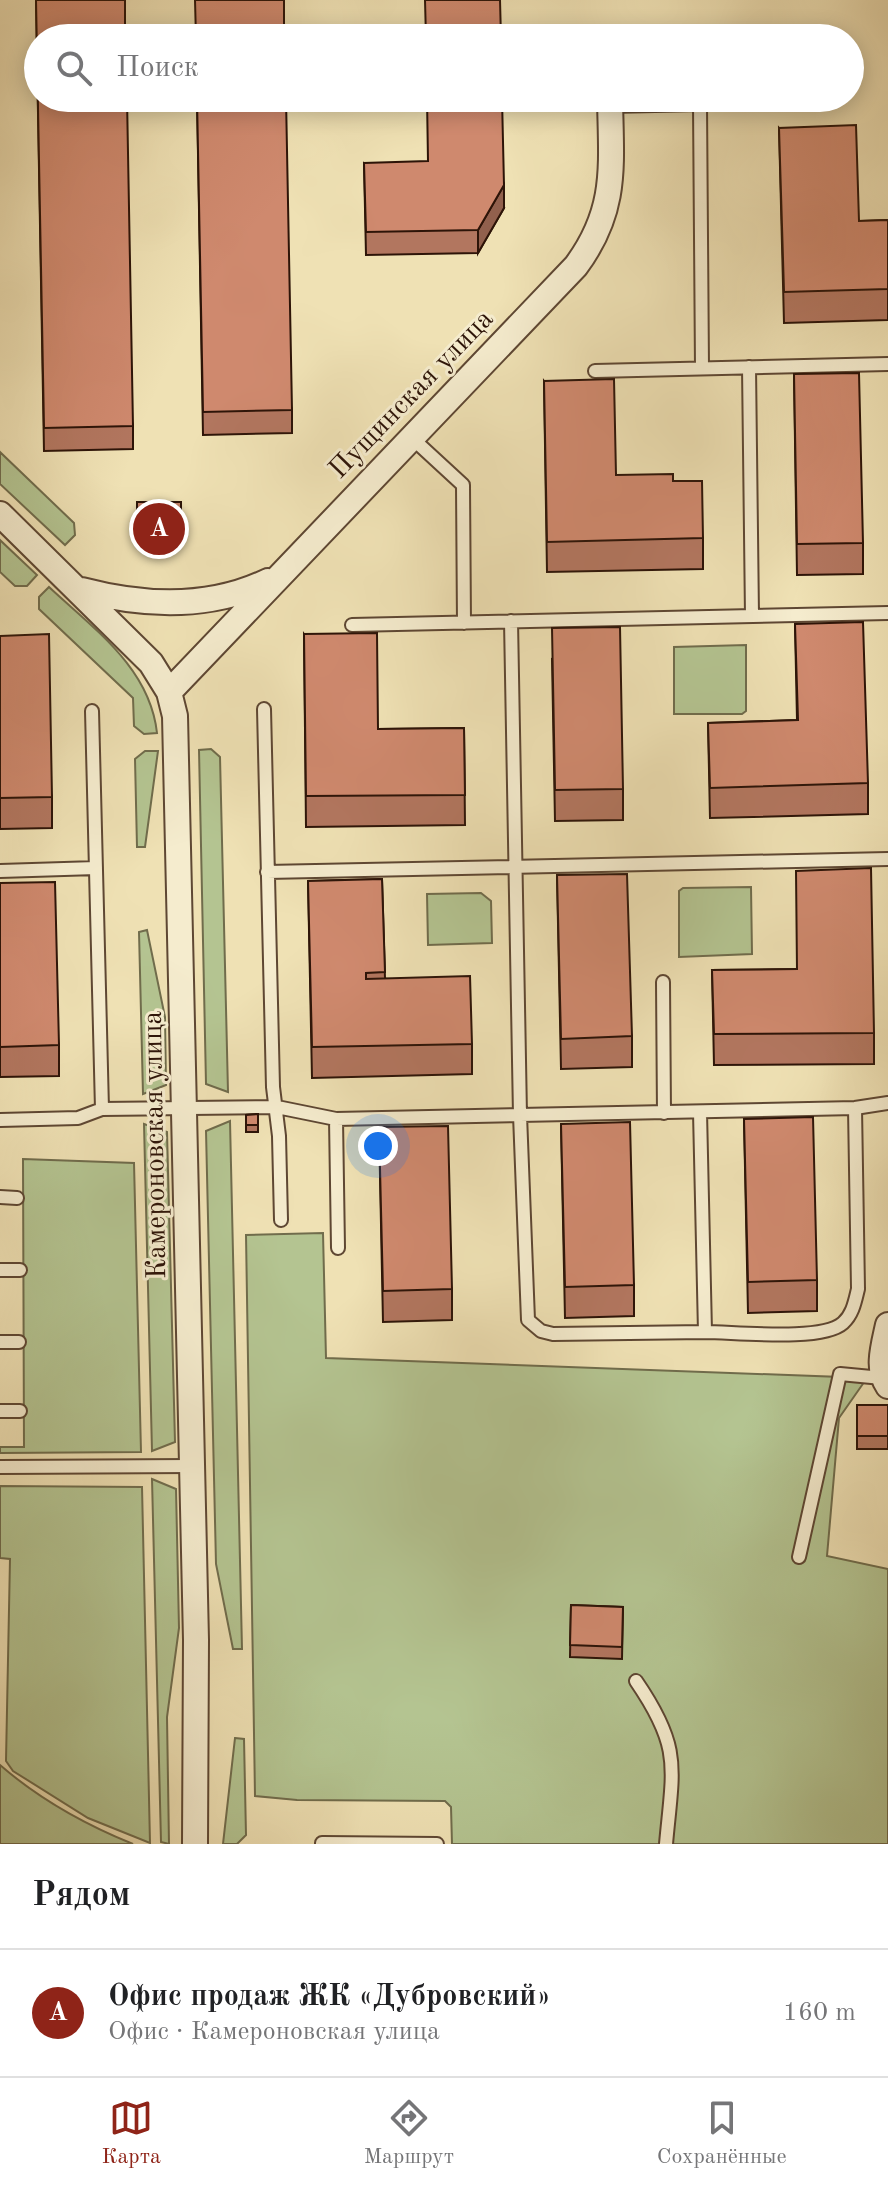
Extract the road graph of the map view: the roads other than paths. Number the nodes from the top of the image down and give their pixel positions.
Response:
1 (610, 112) edge
2 (700, 112) edge
3 (888, 364) edge
4 (749, 367) junction
5 (702, 368) junction
6 (595, 371) dead end
7 (412, 438) junction
8 (0, 514) edge
9 (283, 573) junction
10 (79, 590) junction
11 (888, 613) edge
12 (752, 616) junction
13 (511, 621) junction
14 (464, 623) junction
15 (352, 625) dead end
16 (169, 692) junction
17 (264, 709) dead end
18 (92, 711) dead end
19 (888, 859) edge
20 (514, 865) junction
21 (96, 868) junction
22 (0, 871) edge
23 (267, 872) junction
24 (663, 982) dead end
25 (888, 1103) edge
26 (277, 1107) junction
27 (185, 1108) junction
28 (855, 1108) junction
29 (102, 1109) junction
30 (700, 1112) junction
31 (664, 1113) junction
32 (520, 1115) junction
33 (336, 1119) junction
34 (0, 1120) edge
35 (0, 1197) edge
36 (17, 1198) dead end
37 (281, 1220) dead end
38 (338, 1248) dead end
39 (0, 1270) edge
40 (20, 1270) dead end
41 (888, 1325) edge
42 (705, 1332) junction
43 (0, 1342) edge
44 (19, 1342) dead end
45 (885, 1382) edge
46 (0, 1411) edge
47 (20, 1411) dead end
48 (193, 1466) junction
49 (0, 1467) edge
50 (799, 1557) dead end
51 (636, 1681) dead end
52 (322, 1843) edge
53 (195, 1844) edge
54 (437, 1844) edge
55 (666, 1844) edge

1 - 7 street, Пущинская улица
2 - 5 lane
3 - 4 lane
4 - 5 lane
4 - 12 lane
5 - 6 lane
7 - 9 street, Пущинская улица
7 - 14 lane
8 - 10 street, Камероновская улица
9 - 10 street
9 - 16 street, Пущинская улица
10 - 16 street, Камероновская улица
11 - 12 lane
12 - 13 lane
13 - 14 lane
13 - 20 lane
14 - 15 lane
16 - 27 street, Камероновская улица
17 - 23 lane
18 - 21 lane
19 - 20 lane
20 - 23 lane
20 - 32 lane
21 - 22 lane
21 - 29 lane
23 - 26 lane
24 - 31 lane
25 - 28 lane
26 - 27 lane
26 - 33 lane
26 - 37 lane
27 - 29 lane
27 - 48 street, Камероновская улица
28 - 30 lane
28 - 42 lane
29 - 34 lane
30 - 31 lane
30 - 42 lane
31 - 32 lane
32 - 33 lane
32 - 42 lane
33 - 38 lane
35 - 36 lane
39 - 40 lane
41 - 45 street
43 - 44 lane
45 - 50 lane
46 - 47 lane
48 - 49 lane
48 - 53 street, Камероновская улица
51 - 55 lane
52 - 54 lane

